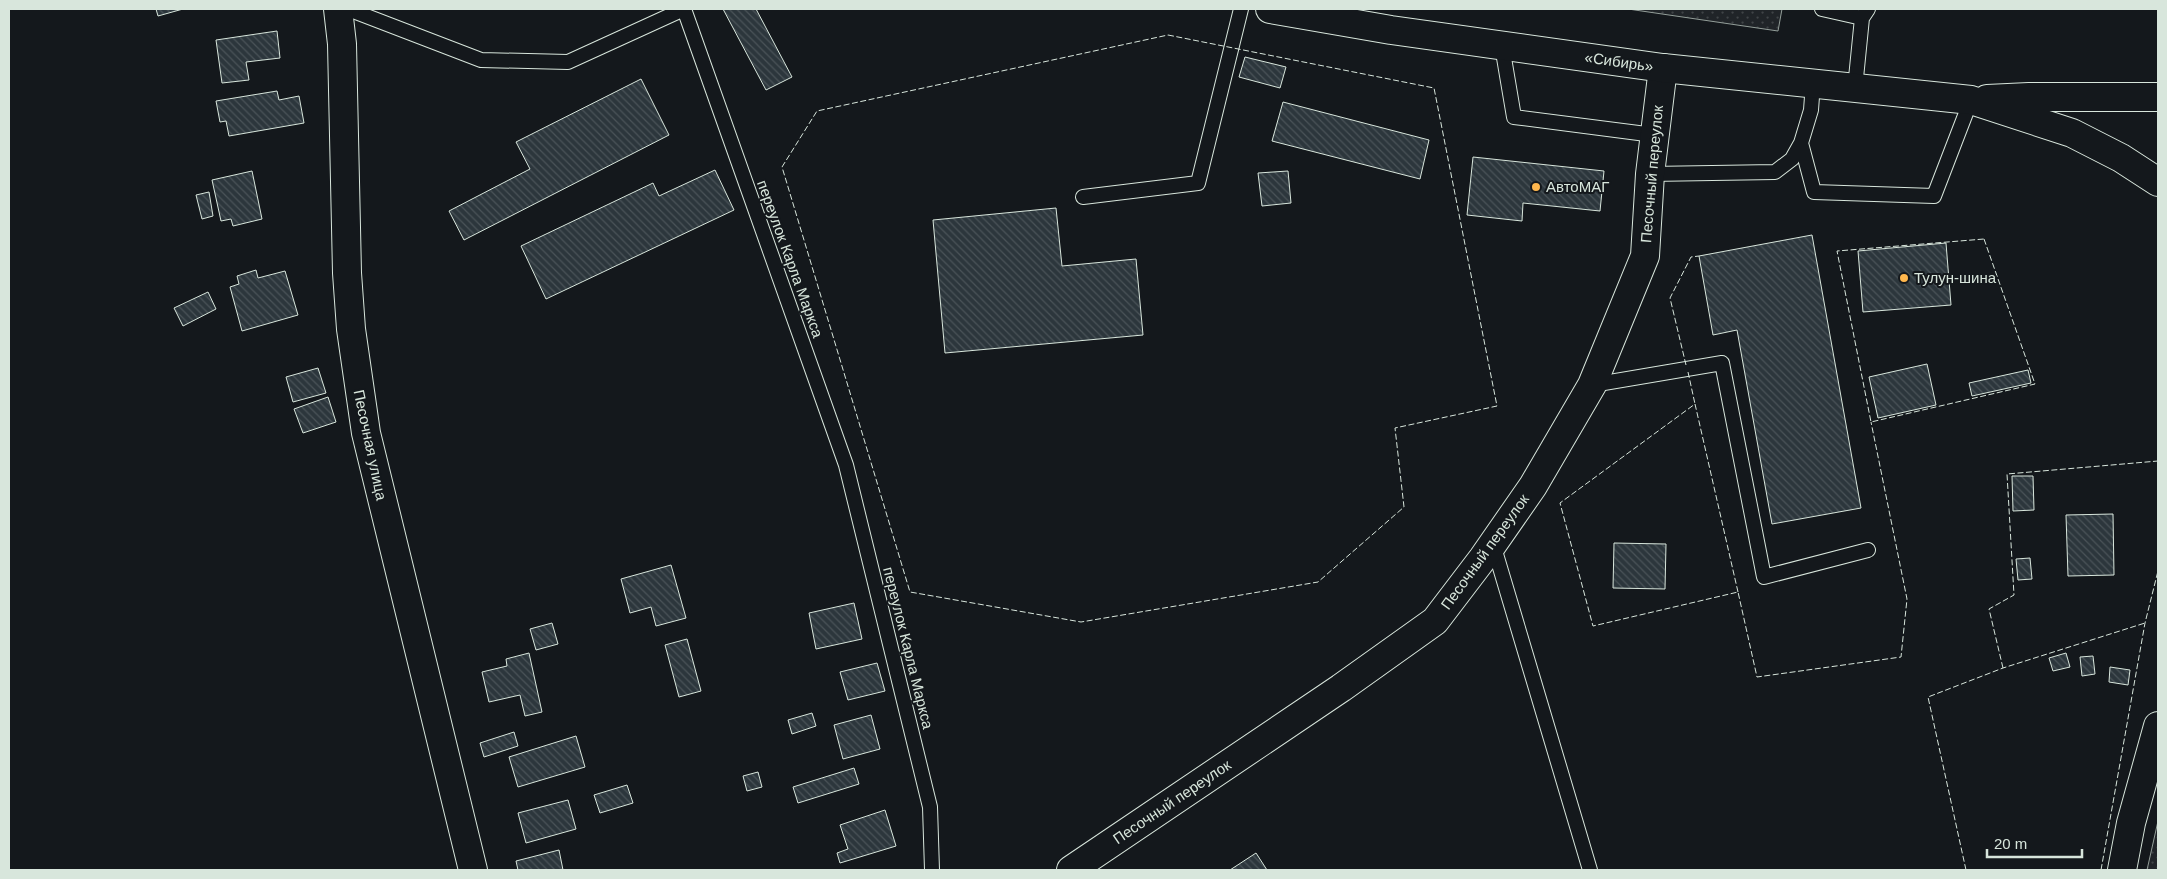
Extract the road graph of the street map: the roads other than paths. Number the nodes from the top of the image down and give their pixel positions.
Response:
1 (338, 9) edge
2 (348, 9) edge
3 (1241, 9) edge
4 (1270, 9) edge
5 (1822, 9) edge
6 (1865, 13) edge
7 (1502, 46) junction
8 (1663, 68) junction
9 (1813, 83) junction
10 (1854, 88) junction
11 (2158, 97) edge
12 (1971, 100) junction
13 (1654, 135) junction
14 (1801, 143) junction
15 (1650, 174) junction
16 (2158, 182) edge
17 (1083, 198) dead end
18 (1592, 385) junction
19 (1493, 544) junction
20 (1868, 550) dead end
21 (2158, 726) edge
22 (473, 870) edge
23 (932, 870) edge
24 (1071, 870) edge
25 (1590, 870) edge
26 (2122, 870) edge

1 - 22 main road, Песочная улица
2 - 23 lane, переулок Карла Маркса
3 - 17 lane
4 - 7 main road, «Сибирь»
5 - 6 lane
6 - 10 lane
7 - 8 main road, «Сибирь»
7 - 13 lane
8 - 9 main road, «Сибирь»
8 - 13 main road, Песочный переулок
9 - 10 main road, «Сибирь»
9 - 14 lane
10 - 12 main road, «Сибирь»
11 - 12 main road
12 - 14 lane
12 - 16 main road
13 - 15 main road, Песочный переулок
14 - 15 lane
15 - 18 main road, Песочный переулок
18 - 19 main road, Песочный переулок
18 - 20 lane
19 - 24 main road, Песочный переулок
19 - 25 lane
21 - 26 main road

